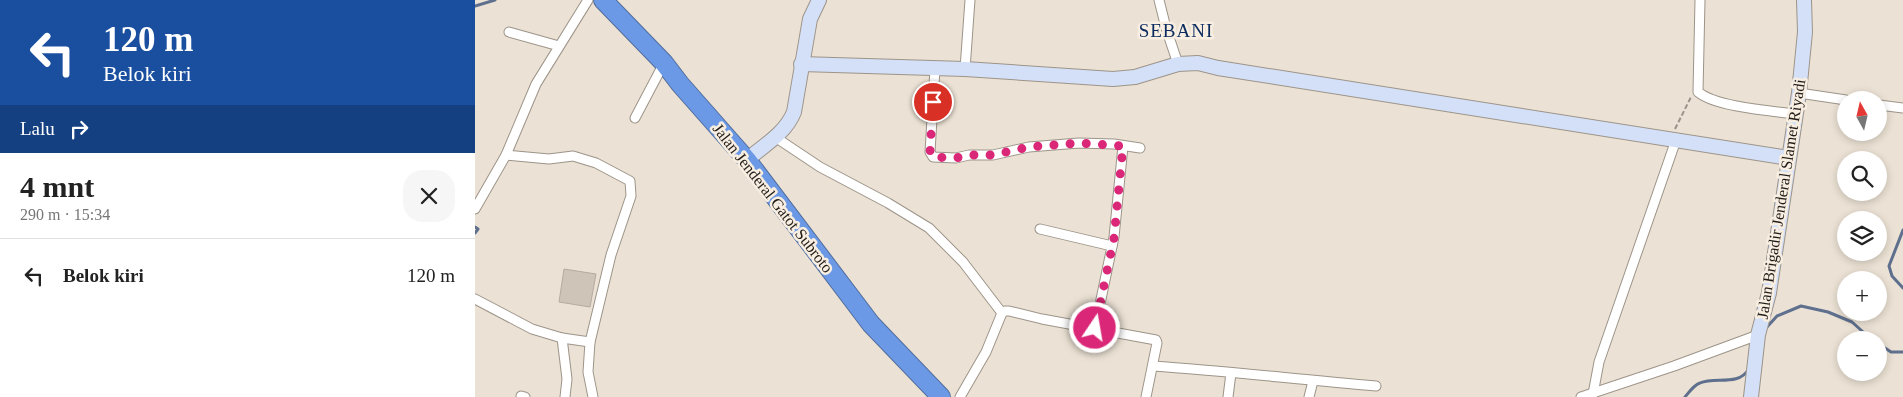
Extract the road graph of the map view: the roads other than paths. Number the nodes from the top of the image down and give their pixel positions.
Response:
1 (588, 0) edge
2 (819, 0) edge
3 (970, 0) edge
4 (1159, 0) edge
5 (1701, 0) edge
6 (1804, 0) edge
7 (610, 3) edge
8 (509, 32) dead end
9 (559, 46) junction
10 (664, 63) junction
11 (801, 64) junction
12 (1178, 64) junction
13 (935, 69) junction
14 (965, 69) junction
15 (1799, 93) junction
16 (1837, 99) edge
17 (1887, 105) edge
18 (1903, 108) edge
19 (1795, 114) junction
20 (635, 118) dead end
21 (775, 138) junction
22 (1673, 139) junction
23 (1123, 146) junction
24 (1140, 148) dead end
25 (506, 155) junction
26 (1789, 158) junction
27 (747, 160) junction
28 (475, 209) edge
29 (1040, 229) dead end
30 (1112, 246) junction
31 (475, 299) edge
32 (1002, 314) junction
33 (1095, 328) junction
34 (1758, 335) junction
35 (562, 338) junction
36 (590, 342) junction
37 (1153, 366) junction
38 (1231, 373) junction
39 (1313, 381) junction
40 (1376, 386) dead end
41 (1593, 394) junction
42 (565, 397) edge
43 (593, 397) edge
44 (941, 397) edge
45 (960, 397) edge
46 (1146, 397) edge
47 (1228, 397) edge
48 (1309, 397) edge
49 (1581, 397) edge
50 (1751, 397) edge

1 - 9 street
2 - 11 street
3 - 14 street
4 - 12 street
5 - 19 street
6 - 15 street, Jalan Brigadir Jenderal Slamet Riyadi
7 - 10 highway, Jalan Jenderal Gatot Subroto
8 - 9 street
9 - 25 street
10 - 20 street
10 - 27 highway, Jalan Jenderal Gatot Subroto
11 - 13 street
11 - 21 street
12 - 14 street
12 - 22 street
13 - 14 street
13 - 23 street
15 - 16 street
15 - 19 street, Jalan Brigadir Jenderal Slamet Riyadi
17 - 18 street
19 - 26 street, Jalan Brigadir Jenderal Slamet Riyadi
21 - 27 street
21 - 32 street
22 - 26 street
22 - 41 street
23 - 24 street
23 - 30 street
25 - 28 street
25 - 36 street
26 - 34 street, Jalan Brigadir Jenderal Slamet Riyadi
27 - 44 highway, Jalan Jenderal Gatot Subroto
29 - 30 street
30 - 33 street
31 - 35 street
32 - 33 street
32 - 45 street
33 - 37 street
34 - 41 street
34 - 50 street, Jalan Brigadir Jenderal Slamet Riyadi
35 - 36 street
35 - 42 street
36 - 43 street
37 - 38 street
37 - 46 street
38 - 39 street
38 - 47 street
39 - 40 street
39 - 48 street
41 - 49 street

